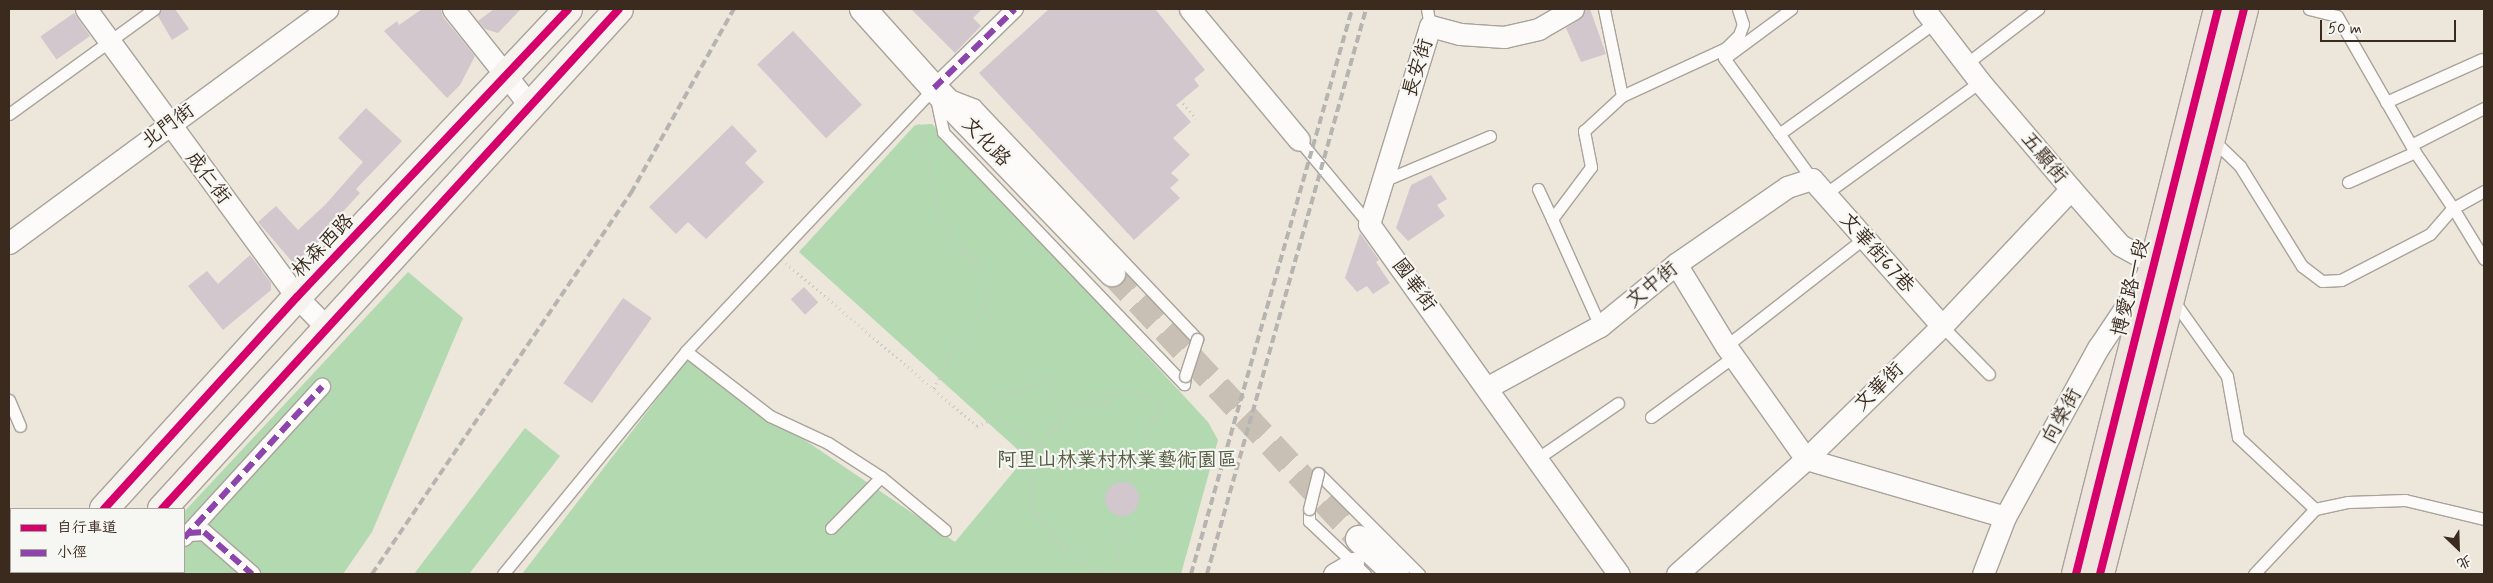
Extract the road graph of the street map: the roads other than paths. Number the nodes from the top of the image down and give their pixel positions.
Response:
1 (86, 9) edge
2 (154, 9) edge
3 (327, 9) edge
4 (452, 9) edge
5 (568, 9) edge
6 (619, 9) edge
7 (863, 9) edge
8 (1015, 9) edge
9 (1190, 9) edge
10 (1573, 9) edge
11 (1604, 9) edge
12 (1738, 9) edge
13 (1791, 9) edge
14 (2038, 9) edge
15 (2218, 9) edge
16 (2244, 9) edge
17 (2309, 9) edge
18 (1929, 13) edge
19 (1429, 17) edge
20 (108, 40) junction
21 (1725, 53) junction
22 (2482, 59) dead end
23 (1966, 64) junction
24 (505, 78) junction
25 (1980, 82) junction
26 (934, 88) junction
27 (1622, 96) junction
28 (2386, 102) junction
29 (531, 107) junction
30 (2484, 108) edge
31 (9, 114) edge
32 (169, 125) junction
33 (1779, 134) junction
34 (1490, 136) dead end
35 (2210, 136) junction
36 (1299, 140) joint
37 (2413, 149) junction
38 (1383, 181) junction
39 (2348, 182) dead end
40 (1819, 187) junction
41 (1538, 189) dead end
42 (2071, 189) junction
43 (2484, 192) edge
44 (2453, 208) junction
45 (1552, 219) junction
46 (1369, 224) junction
47 (1863, 239) junction
48 (9, 244) edge
49 (2484, 259) edge
50 (1676, 264) junction
51 (2154, 264) junction
52 (1112, 273) tunnel mouth
53 (297, 297) junction
54 (2172, 297) junction
55 (1600, 326) junction
56 (1942, 326) junction
57 (328, 329) junction
58 (686, 351) junction
59 (1730, 352) junction
60 (1989, 374) dead end
61 (322, 387) dead end
62 (1488, 387) junction
63 (9, 400) edge
64 (1618, 403) dead end
65 (1651, 418) dead end
66 (20, 426) dead end
67 (1538, 458) junction
68 (1806, 459) junction
69 (881, 477) junction
70 (105, 508) edge
71 (163, 508) edge
72 (2315, 509) junction
73 (2005, 518) junction
74 (2484, 520) edge
75 (831, 528) dead end
76 (945, 530) dead end
77 (186, 535) edge
78 (1359, 559) edge
79 (252, 574) edge
80 (503, 574) edge
81 (1334, 574) edge
82 (1396, 574) edge
83 (1419, 574) edge
84 (1619, 574) edge
85 (1677, 574) edge
86 (1982, 574) edge
87 (2076, 574) edge
88 (2100, 574) edge
89 (2254, 574) edge

1 - 20 street, 成仁街
2 - 20 lane
3 - 32 street, 北門街
4 - 24 street
5 - 24 main road, 林森西路
6 - 29 main road
7 - 26 street, 文化路
8 - 26 street
9 - 36 street, 國華街
10 - 19 street, 長安街
11 - 27 lane
12 - 21 lane
13 - 21 lane
14 - 23 lane
15 - 51 main road, 博愛路一段
16 - 35 main road, 博愛路一段
17 - 28 lane
18 - 23 street, 五顯街
18 - 33 lane
19 - 38 street, 長安街
20 - 31 lane
20 - 32 street, 成仁街
21 - 27 lane
21 - 33 lane
22 - 28 lane
23 - 25 street, 五顯街
24 - 29 street
24 - 53 main road, 林森西路
25 - 40 lane
25 - 42 street, 五顯街
26 - 26 lane, bridge
26 - 52 street, 文化路
26 - 58 lane
27 - 45 lane
28 - 37 lane
29 - 57 main road
30 - 37 lane
32 - 48 street, 北門街
32 - 53 street, 成仁街
33 - 40 lane
34 - 38 lane
35 - 44 lane
35 - 54 main road, 博愛路一段
36 - 46 lane, 國華街
37 - 39 lane
37 - 44 lane
38 - 46 street, 長安街
40 - 47 street, 文華街67巷
40 - 50 street, 文中街
41 - 45 lane
42 - 51 street, 五顯街
42 - 56 street, 文華街
43 - 44 lane
44 - 49 lane
45 - 55 lane
46 - 62 street, 國華街
47 - 56 street, 文華街67巷
47 - 59 lane
50 - 55 street, 文中街
50 - 59 street
51 - 54 street
51 - 73 street, 向榮街
51 - 87 main road, 博愛路一段
53 - 57 street, 林森西路
53 - 70 main road, 林森西路
54 - 72 lane
54 - 88 main road, 博愛路一段
55 - 62 street, 文中街
56 - 60 lane
56 - 68 street, 文華街
57 - 71 main road
58 - 69 lane
58 - 80 lane
59 - 65 lane
59 - 68 street
61 - 77 street
62 - 67 street, 國華街
63 - 66 lane
64 - 67 lane
67 - 84 street, 國華街
68 - 73 street
68 - 85 street, 文華街
69 - 75 lane
69 - 76 lane
72 - 74 lane
72 - 89 lane
73 - 86 street, 向榮街
77 - 79 street
78 - 81 street
78 - 82 street
78 - 83 lane, bridge

